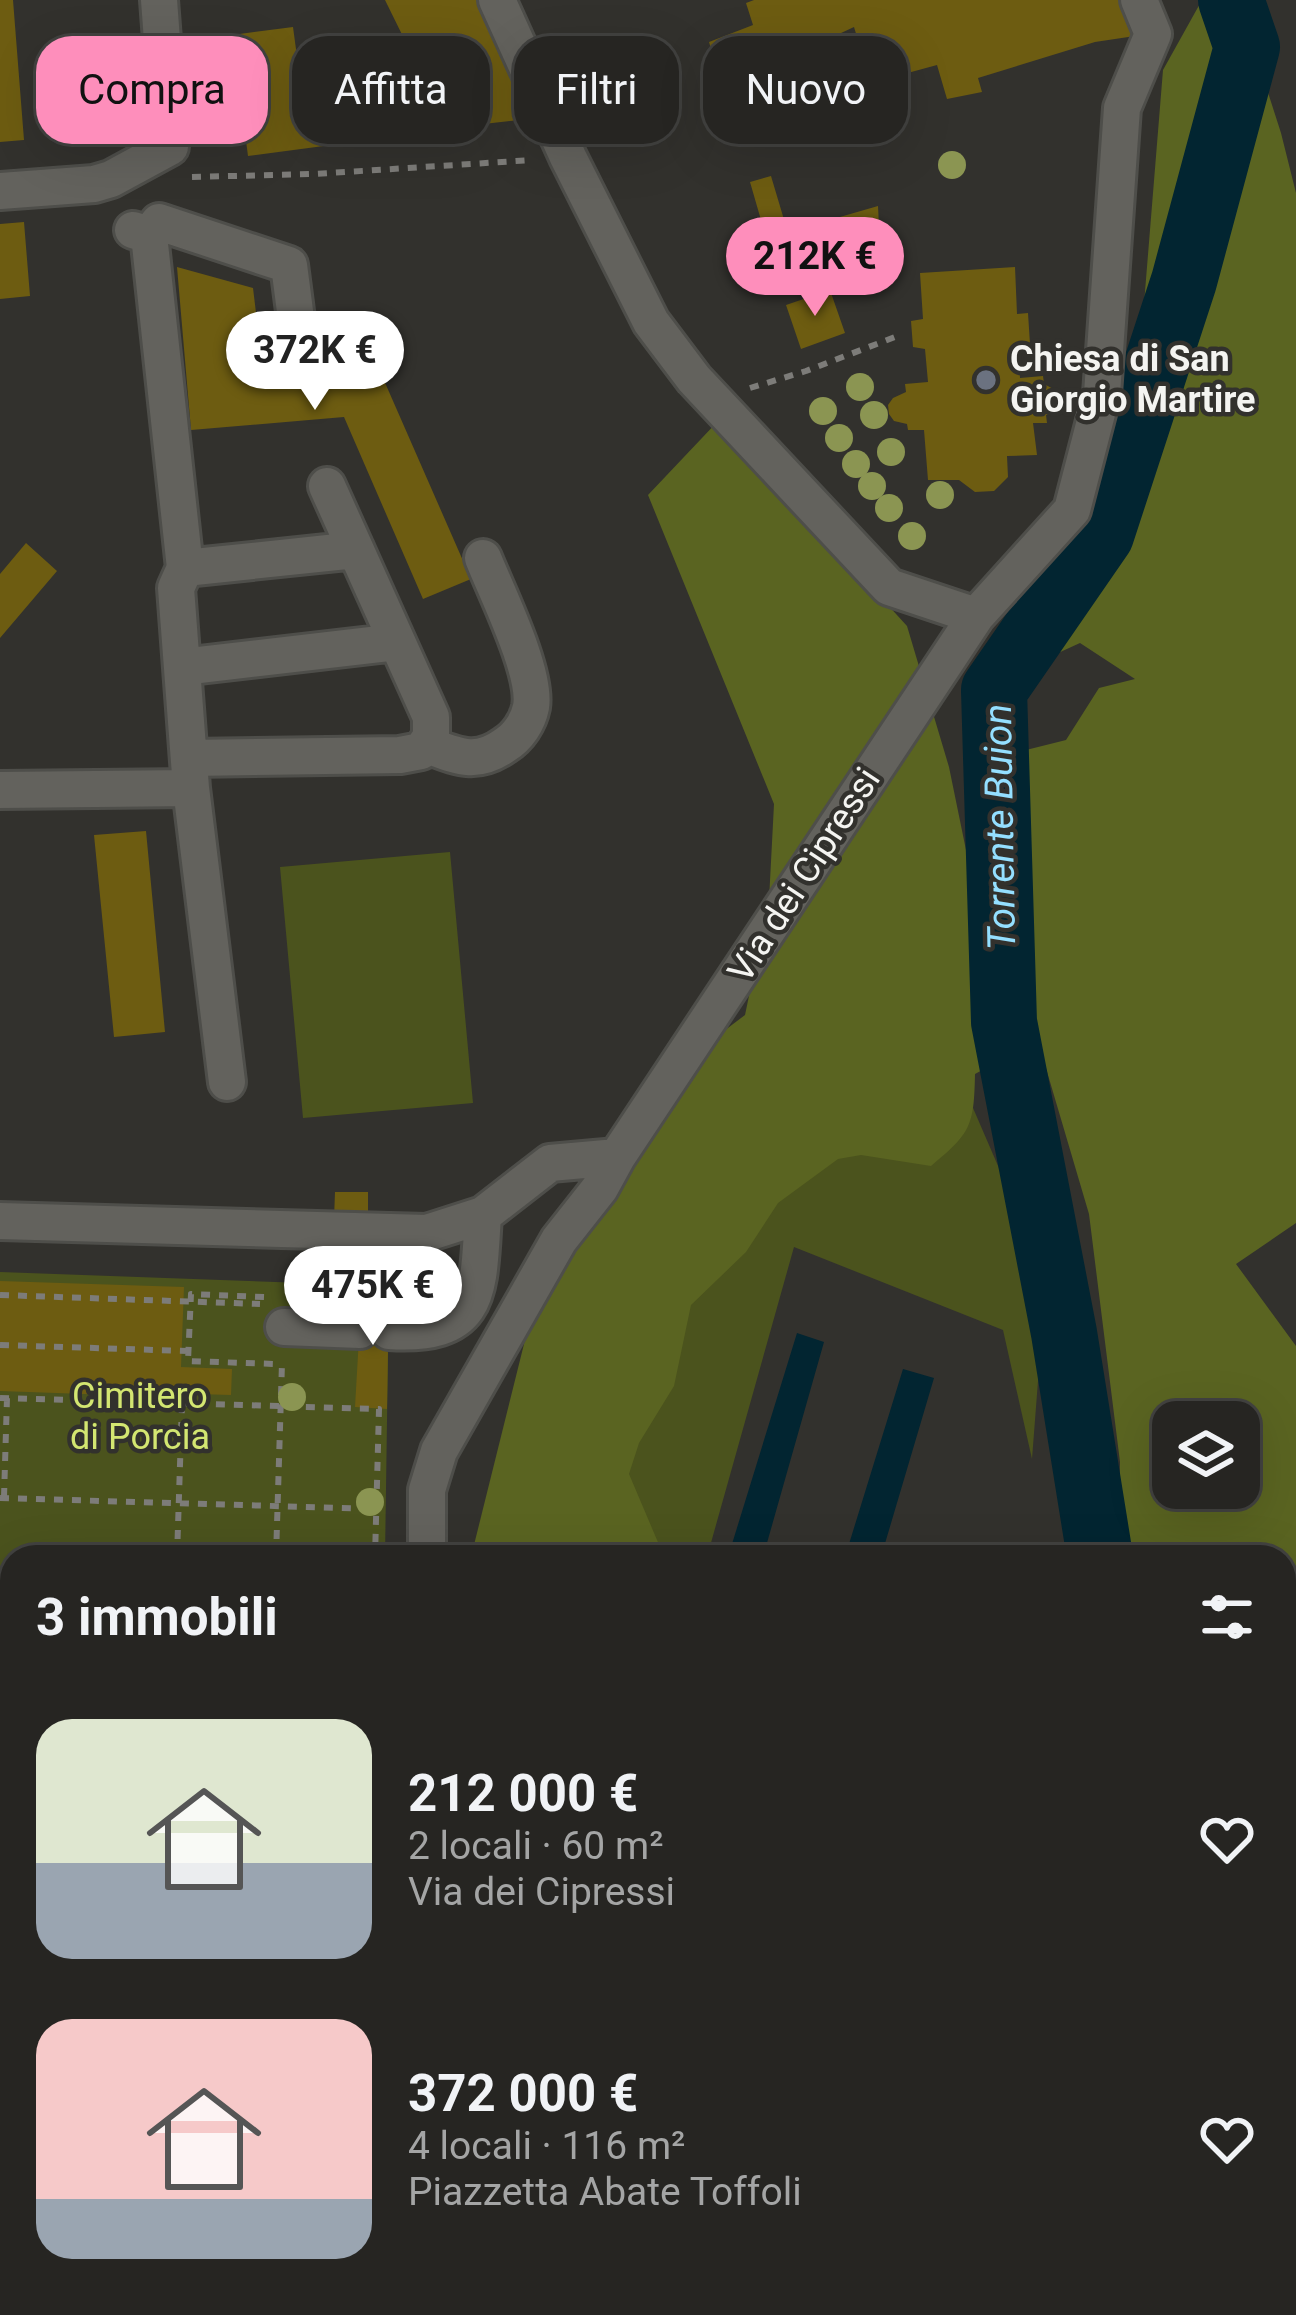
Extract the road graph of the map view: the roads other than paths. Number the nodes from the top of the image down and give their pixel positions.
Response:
1 (159, 0) edge
2 (496, 0) edge
3 (1138, 0) edge
4 (0, 191) edge
5 (296, 319) dead end
6 (327, 486) dead end
7 (356, 550) junction
8 (483, 558) dead end
9 (185, 568) junction
10 (976, 616) junction
11 (397, 642) junction
12 (182, 667) junction
13 (427, 745) junction
14 (190, 773) junction
15 (0, 790) edge
16 (227, 1082) dead end
17 (617, 1157) junction
18 (483, 1215) junction
19 (0, 1221) edge
20 (283, 1346) road end
21 (427, 1545) edge

1 - 4 street
2 - 10 street
3 - 10 street, Via dei Cipressi
5 - 9 street
6 - 7 street
7 - 9 street
7 - 11 street
8 - 13 street
9 - 12 street
10 - 17 street, Via dei Cipressi
11 - 12 street
11 - 13 street
12 - 14 street
13 - 14 street
14 - 15 street
14 - 16 street
17 - 18 street
17 - 21 street, Via dei Cipressi
18 - 19 street
18 - 20 street

